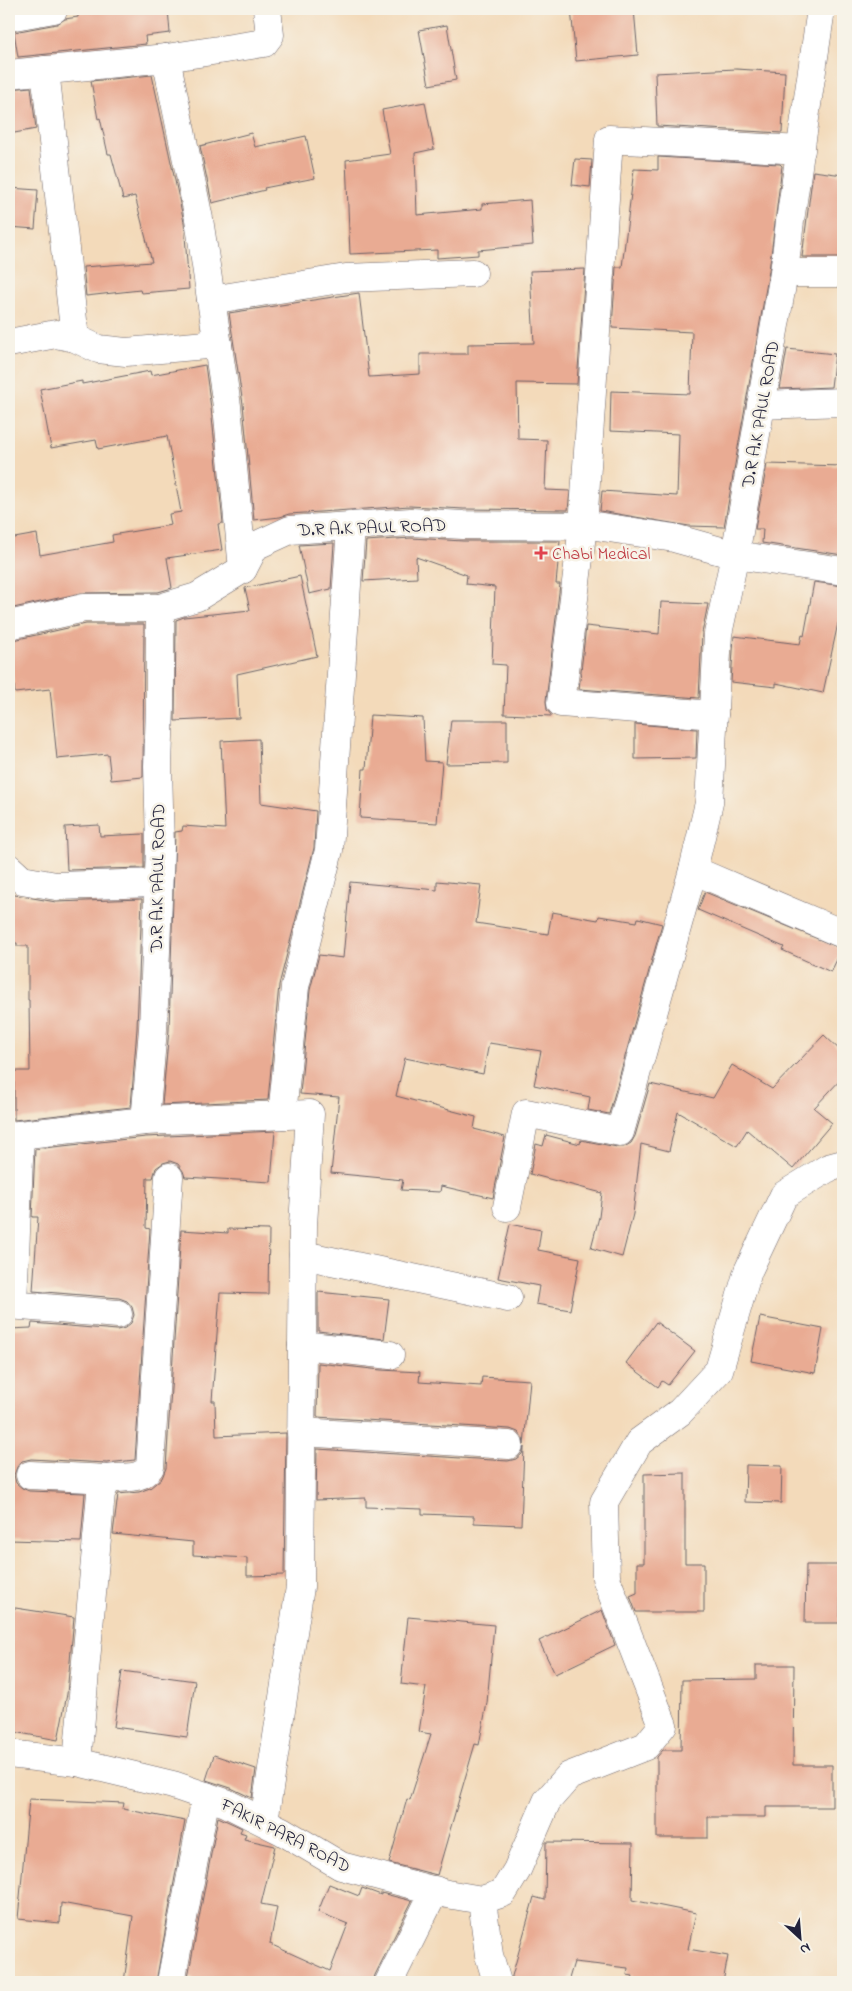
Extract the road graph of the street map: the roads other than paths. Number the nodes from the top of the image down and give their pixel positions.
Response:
1 (54, 9) edge
2 (267, 9) edge
3 (821, 9) edge
4 (9, 17) edge
5 (166, 58) junction
6 (45, 70) junction
7 (9, 74) edge
8 (801, 150) junction
9 (843, 272) edge
10 (473, 273) dead end
11 (784, 273) junction
12 (211, 300) junction
13 (75, 338) junction
14 (9, 343) edge
15 (218, 344) junction
16 (843, 402) edge
17 (761, 405) junction
18 (351, 526) junction
19 (583, 526) junction
20 (735, 555) junction
21 (243, 569) junction
22 (843, 571) edge
23 (160, 608) junction
24 (9, 625) edge
25 (714, 715) junction
26 (9, 868) edge
27 (694, 870) junction
28 (158, 883) junction
29 (843, 934) edge
30 (282, 1115) junction
31 (145, 1121) junction
32 (15, 1136) edge
33 (843, 1164) edge
34 (169, 1177) dead end
35 (507, 1207) dead end
36 (303, 1255) junction
37 (508, 1298) dead end
38 (11, 1305) edge
39 (118, 1314) dead end
40 (302, 1346) junction
41 (390, 1355) dead end
42 (301, 1432) junction
43 (509, 1445) dead end
44 (30, 1475) dead end
45 (108, 1479) junction
46 (9, 1754) edge
47 (77, 1762) junction
48 (206, 1796) junction
49 (264, 1821) junction
50 (441, 1892) junction
51 (482, 1900) junction
52 (171, 1982) edge
53 (389, 1982) edge
54 (497, 1982) edge

1 - 4 street
2 - 5 street
3 - 8 street, D.R A.K PAUL ROAD
5 - 6 street
5 - 12 street
6 - 7 street
6 - 13 street
8 - 11 street, D.R A.K PAUL ROAD
8 - 19 street
9 - 11 street
10 - 12 street
11 - 17 street, D.R A.K PAUL ROAD
12 - 15 street
13 - 14 street
13 - 15 street
15 - 21 street
16 - 17 street
17 - 20 street, D.R A.K PAUL ROAD
18 - 19 street, D.R A.K PAUL ROAD
18 - 21 street, D.R A.K PAUL ROAD
18 - 30 street
19 - 20 street, D.R A.K PAUL ROAD
19 - 25 street
20 - 22 street
20 - 25 street
21 - 23 street
23 - 24 street
23 - 28 street, D.R A.K PAUL ROAD
25 - 27 street
26 - 28 street
27 - 29 street
27 - 35 street
28 - 31 street, D.R A.K PAUL ROAD
30 - 31 street
30 - 36 street
31 - 32 street
32 - 38 street
33 - 51 street
34 - 45 street
36 - 37 street
36 - 40 street
38 - 39 street
40 - 41 street
40 - 42 street
42 - 43 street
42 - 49 street
44 - 45 street
45 - 47 street
46 - 47 street, FAKIR PARA ROAD
47 - 48 street, FAKIR PARA ROAD
48 - 49 street, FAKIR PARA ROAD
48 - 52 street
49 - 50 street, FAKIR PARA ROAD
50 - 51 street, FAKIR PARA ROAD
50 - 53 street
51 - 54 street

